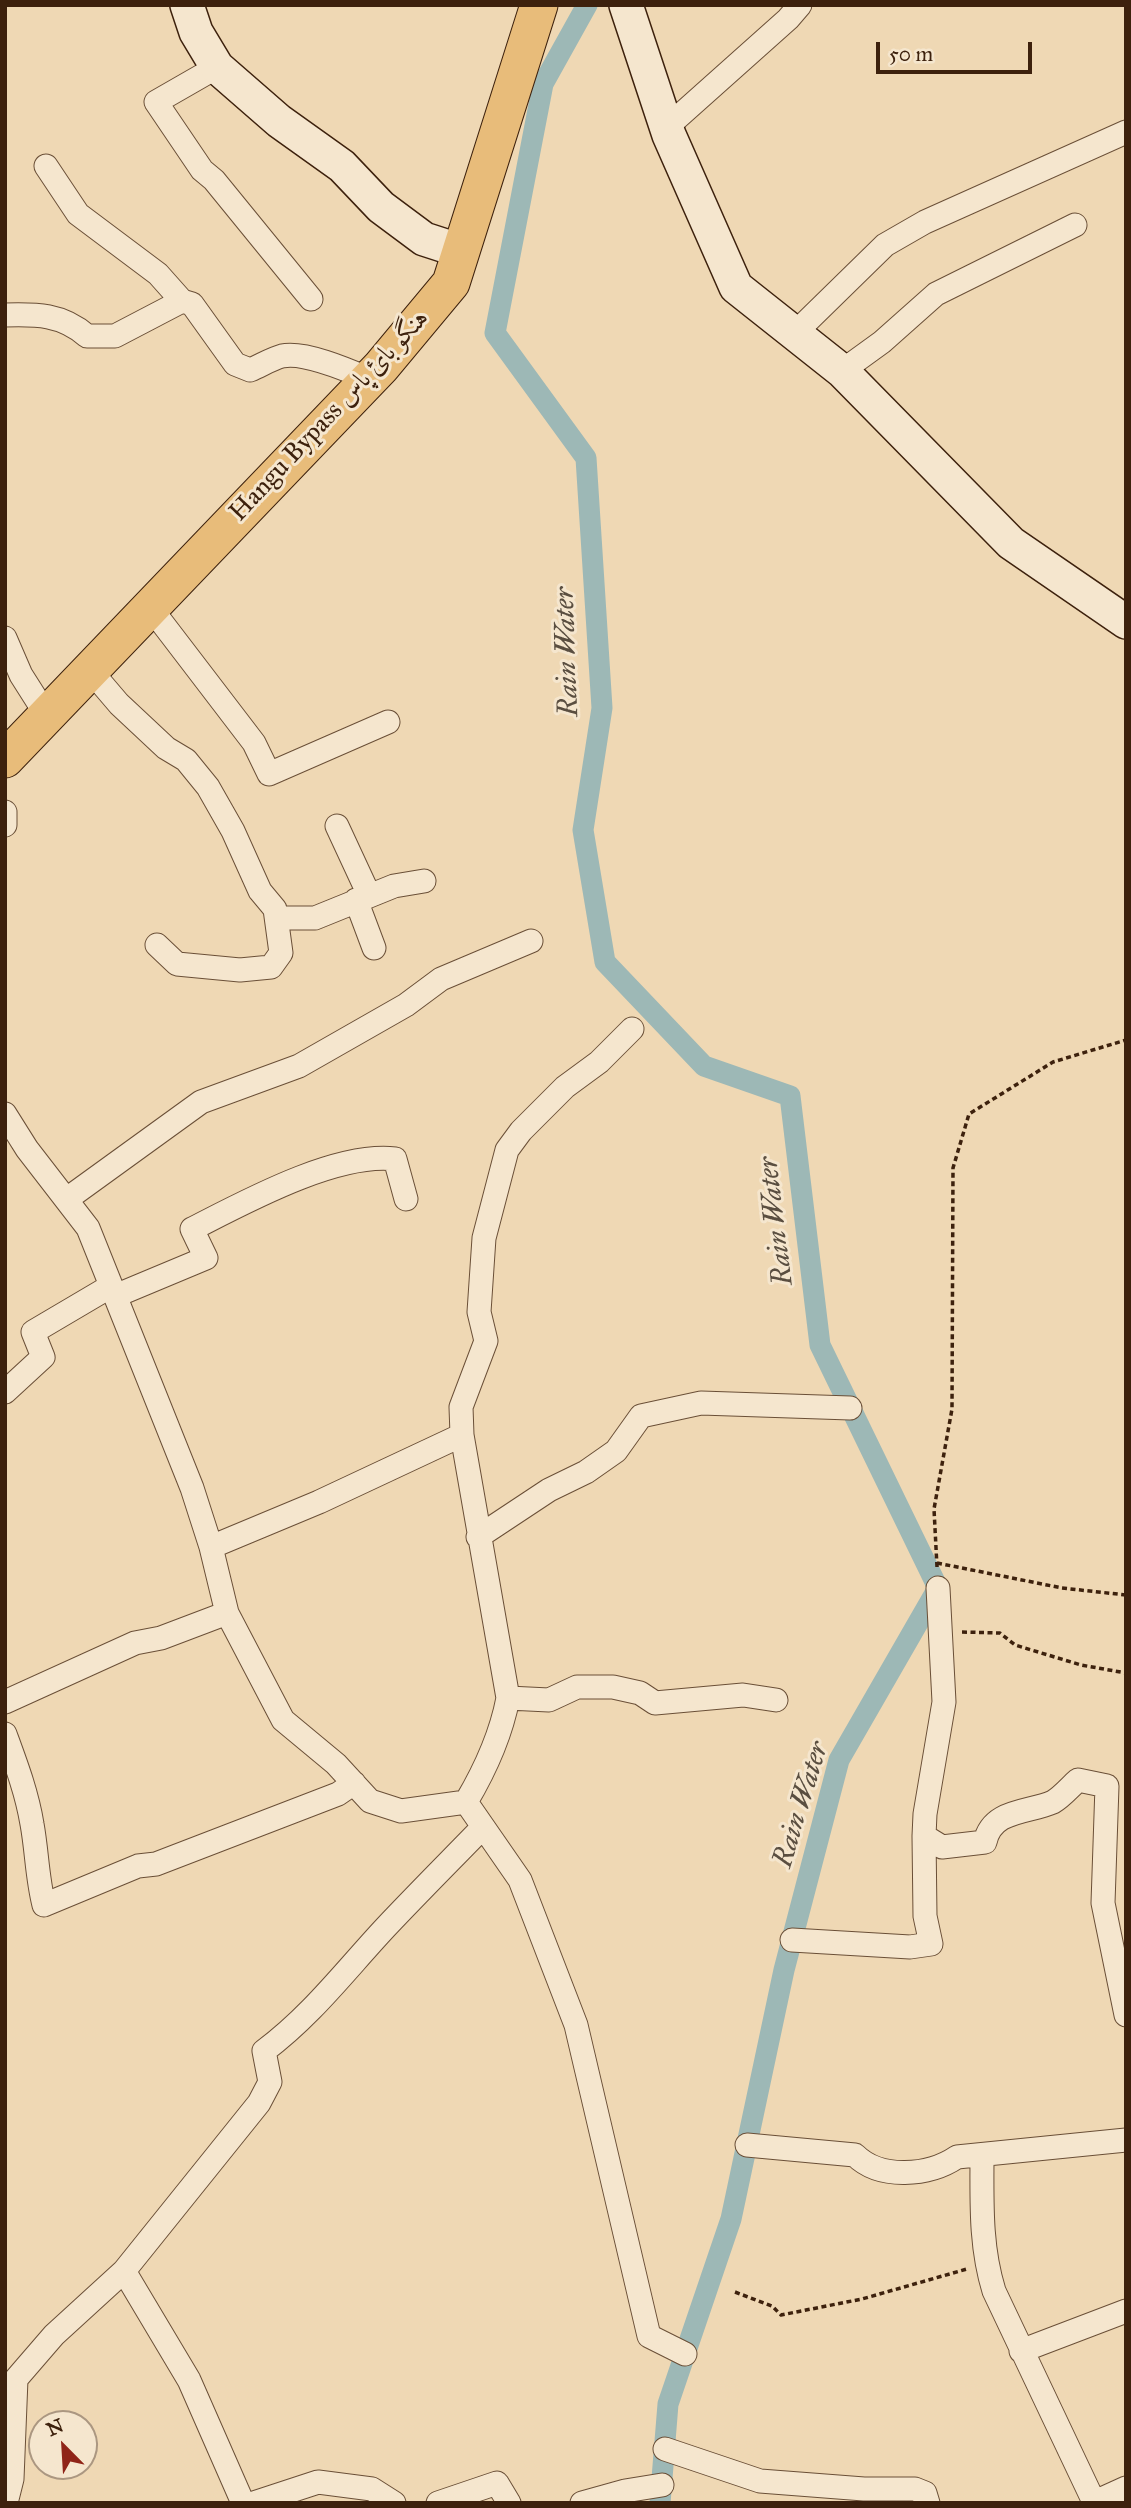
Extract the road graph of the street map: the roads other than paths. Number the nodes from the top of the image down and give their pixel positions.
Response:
1 (187, 5) edge
2 (539, 5) edge
3 (626, 5) edge
4 (800, 5) edge
5 (217, 67) junction
6 (667, 127) junction
7 (1126, 132) edge
8 (46, 166) dead end
9 (1075, 225) dead end
10 (461, 251) junction
11 (311, 299) dead end
12 (181, 301) junction
13 (5, 315) edge
14 (794, 334) junction
15 (842, 372) junction
16 (369, 379) junction
17 (150, 607) junction
18 (1126, 622) edge
19 (5, 638) edge
20 (90, 670) junction
21 (47, 716) junction
22 (388, 722) dead end
23 (5, 759) edge
24 (5, 812) edge
25 (5, 825) edge
26 (337, 826) dead end
27 (424, 881) dead end
28 (362, 898) junction
29 (277, 918) junction
30 (531, 941) dead end
31 (156, 945) dead end
32 (374, 948) dead end
33 (632, 1029) dead end
34 (9, 1128) edge
35 (67, 1199) junction
36 (406, 1199) dead end
37 (113, 1291) junction
38 (5, 1392) edge
39 (850, 1408) dead end
40 (463, 1435) junction
41 (478, 1537) junction
42 (211, 1547) junction
43 (939, 1588) road end
44 (227, 1613) junction
45 (508, 1698) junction
46 (776, 1700) dead end
47 (5, 1702) edge
48 (5, 1734) edge
49 (354, 1783) junction
50 (466, 1802) junction
51 (1116, 1804) edge
52 (483, 1827) junction
53 (924, 1836) junction
54 (792, 1940) dead end
55 (1126, 2015) edge
56 (1126, 2140) edge
57 (747, 2145) dead end
58 (982, 2155) junction
59 (124, 2271) junction
60 (1126, 2311) edge
61 (1021, 2351) junction
62 (685, 2354) dead end
63 (665, 2449) dead end
64 (662, 2485) dead end
65 (1126, 2488) edge
66 (6, 2503) edge
67 (243, 2503) edge
68 (254, 2503) edge
69 (394, 2503) edge
70 (438, 2503) edge
71 (509, 2503) edge
72 (582, 2503) edge
73 (928, 2503) edge
74 (1093, 2503) edge

1 - 5 street
2 - 10 main road, Hangu Bypass ہنگو بائ پاس
3 - 6 street
4 - 6 street
5 - 10 street
5 - 11 street
6 - 14 street
7 - 14 street
8 - 12 street
9 - 15 street
10 - 16 main road, Hangu Bypass ہنگو بائ پاس
12 - 13 street
12 - 16 street
14 - 15 street
15 - 18 street
16 - 17 main road, Hangu Bypass ہنگو بائ پاس
17 - 20 main road, Hangu Bypass ہنگو بائ پاس
17 - 22 street
19 - 21 street
20 - 21 main road, Hangu Bypass ہنگو بائ پاس
20 - 29 street
21 - 23 main road, Hangu Bypass ہنگو بائ پاس
24 - 25 street
26 - 28 street
27 - 28 street
28 - 29 street
28 - 32 street
29 - 31 street
30 - 35 street
33 - 40 street
34 - 35 street
35 - 37 street
36 - 37 street
37 - 38 street
37 - 42 street
39 - 41 street
40 - 41 street
40 - 42 street
41 - 45 street
42 - 44 street
43 - 53 street
44 - 47 street
44 - 49 street
45 - 46 street
45 - 50 street
48 - 49 street
49 - 50 street
50 - 52 street
51 - 53 street
51 - 55 street
52 - 59 street
52 - 62 street
53 - 54 street
56 - 58 street
57 - 58 street
58 - 61 street
59 - 66 street
59 - 67 street
60 - 61 street
61 - 74 street
63 - 73 street
64 - 72 street
65 - 74 street
68 - 69 street
70 - 71 street

